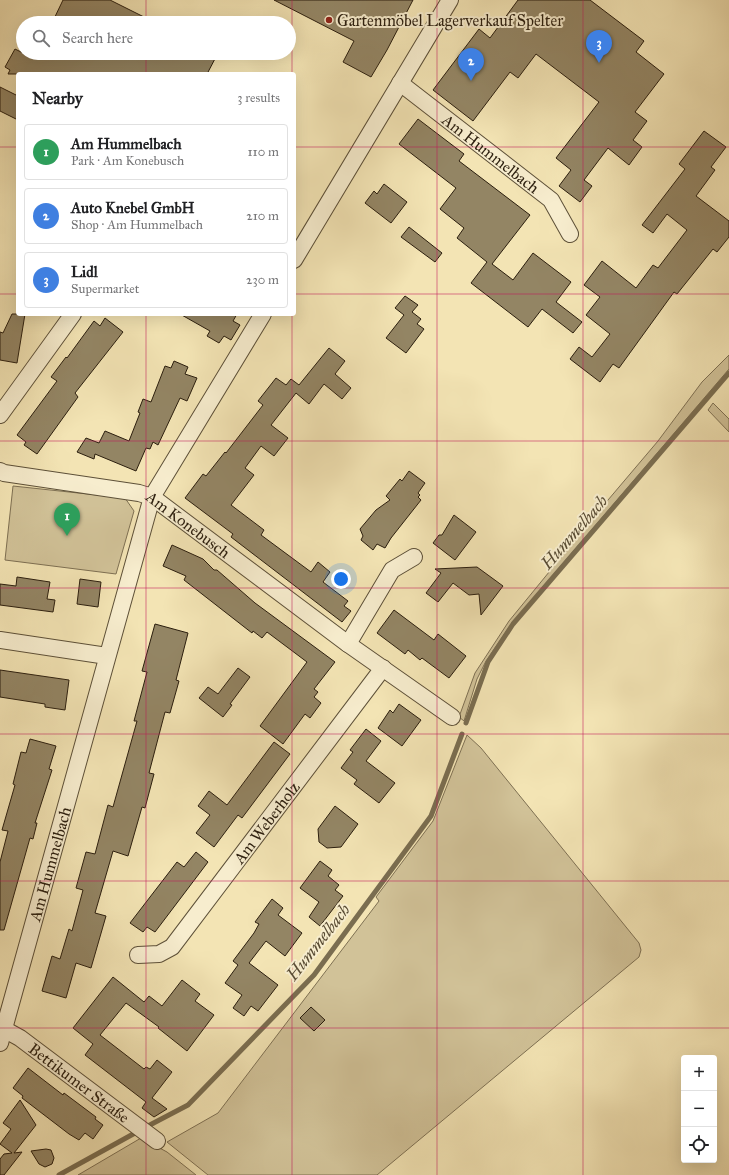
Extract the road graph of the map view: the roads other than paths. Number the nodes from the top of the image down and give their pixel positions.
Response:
1 (450, 0) edge
2 (400, 83) junction
3 (570, 234) dead end
4 (296, 257) edge
5 (72, 316) edge
6 (262, 316) edge
7 (0, 415) edge
8 (0, 470) edge
9 (152, 497) junction
10 (414, 557) dead end
11 (0, 640) edge
12 (348, 644) junction
13 (107, 656) junction
14 (383, 668) junction
15 (452, 717) dead end
16 (138, 955) dead end
17 (1, 1033) edge
18 (156, 1141) dead end

1 - 2 street
2 - 3 street, Am Hummelbach
2 - 4 street
5 - 7 street
6 - 9 street, Am Hummelbach
8 - 9 street, Am Konebusch
9 - 12 street, Am Konebusch
9 - 13 street, Am Hummelbach
10 - 12 street
11 - 13 street
12 - 14 street, Am Konebusch
13 - 17 street, Am Hummelbach
14 - 15 street, Am Konebusch
14 - 16 street, Am Weberholz
17 - 18 street, Bettikumer Straße

